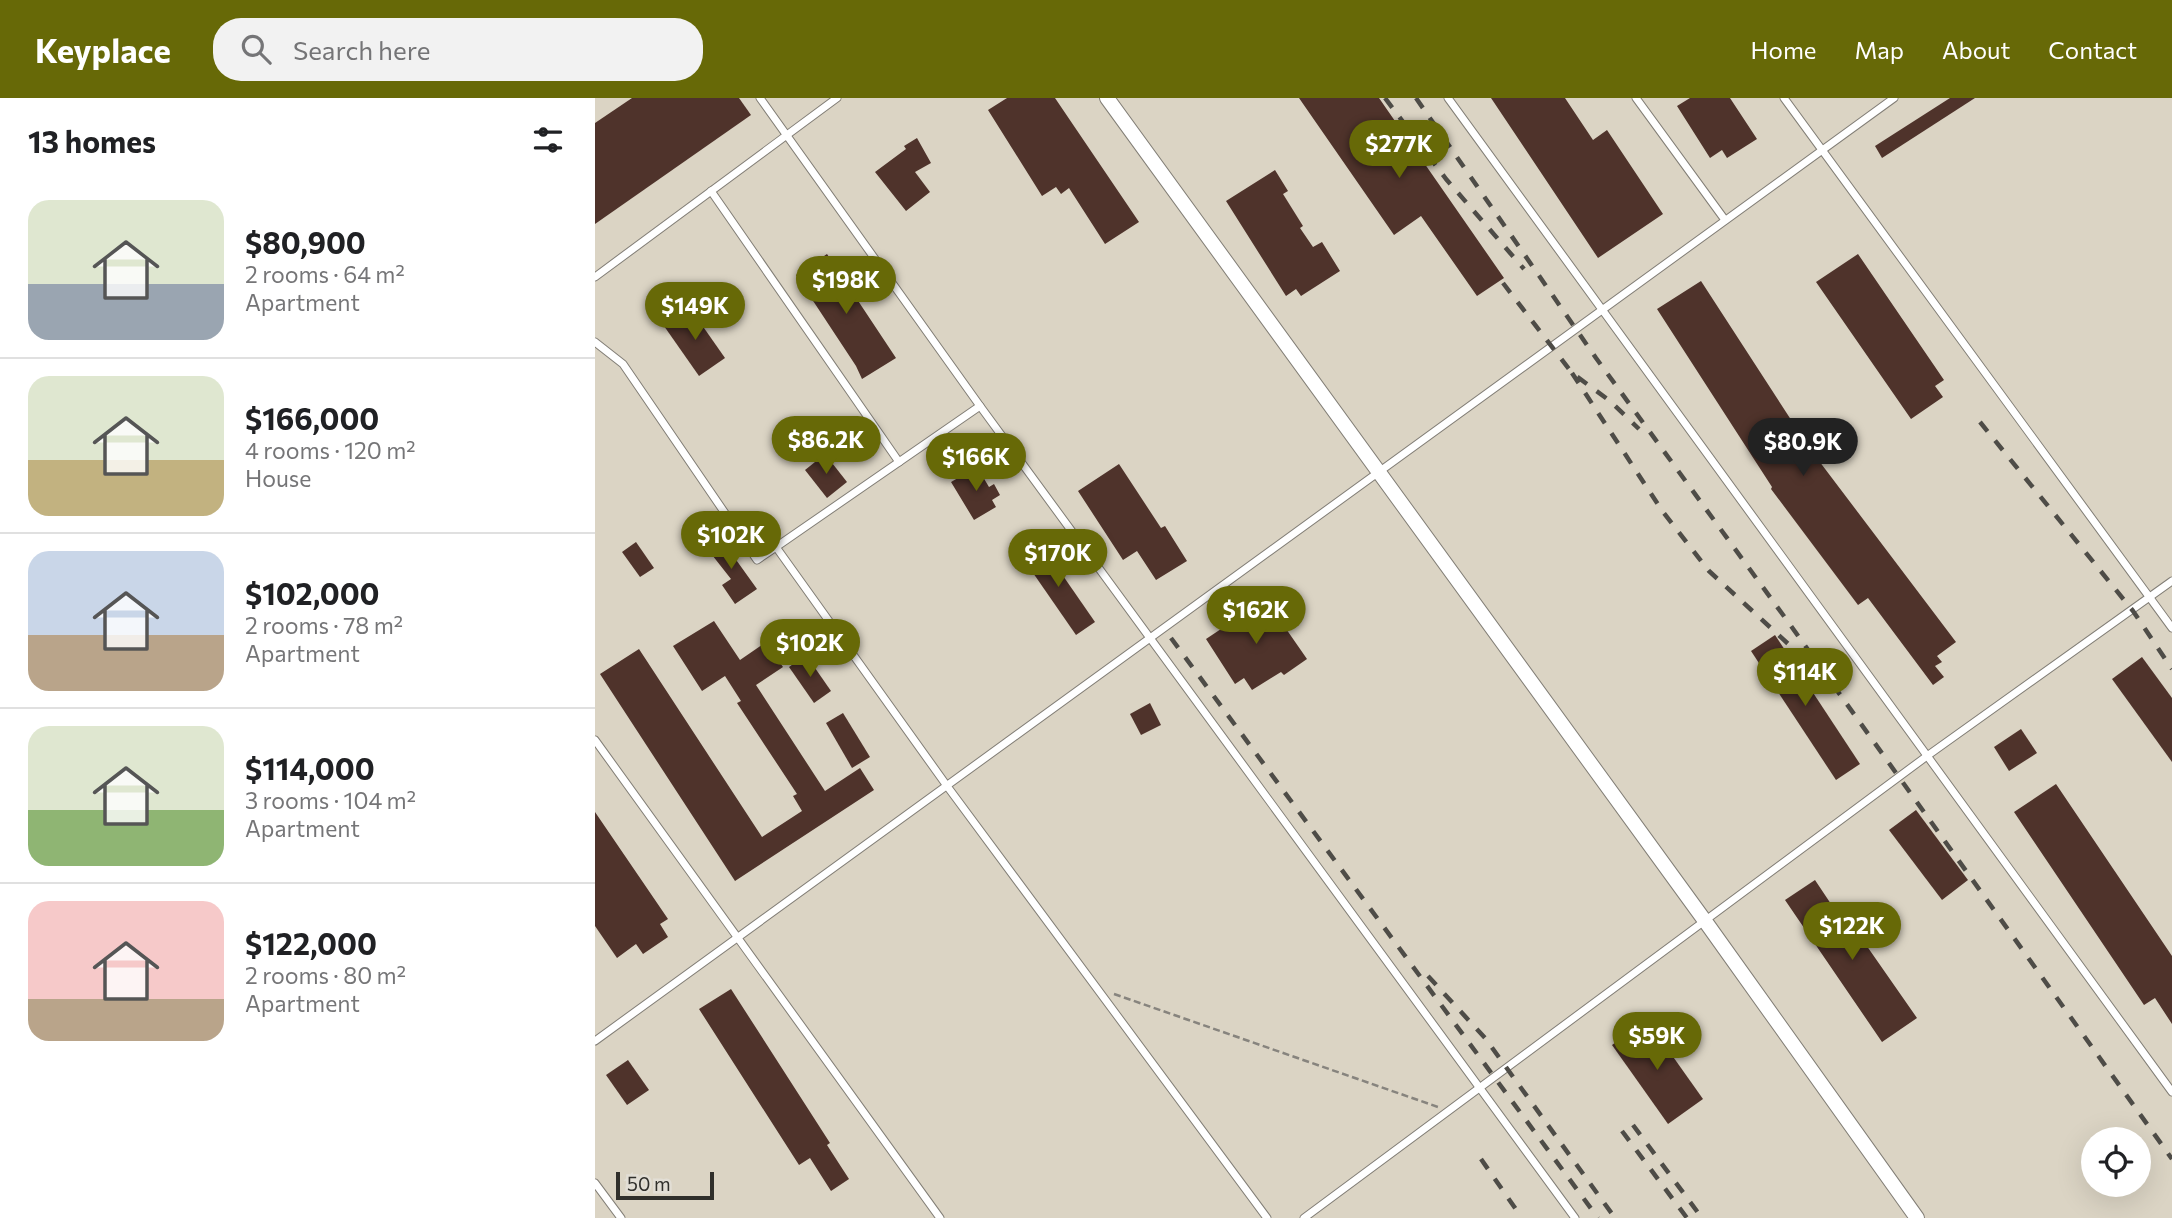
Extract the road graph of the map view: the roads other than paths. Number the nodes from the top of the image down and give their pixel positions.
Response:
1 (760, 98) edge
2 (837, 98) edge
3 (1107, 98) edge
4 (1448, 98) edge
5 (1636, 98) edge
6 (1784, 98) edge
7 (1894, 98) edge
8 (786, 136) junction
9 (1822, 150) junction
10 (711, 191) junction
11 (1725, 220) junction
12 (595, 276) edge
13 (1602, 310) junction
14 (595, 342) edge
15 (980, 406) junction
16 (899, 462) junction
17 (1379, 472) junction
18 (776, 547) junction
19 (2172, 581) edge
20 (2150, 597) junction
21 (2172, 628) edge
22 (1150, 638) junction
23 (595, 740) edge
24 (1927, 756) junction
25 (947, 786) junction
26 (1705, 921) junction
27 (737, 938) junction
28 (595, 1041) edge
29 (1481, 1087) junction
30 (2172, 1092) edge
31 (595, 1183) edge
32 (621, 1218) edge
33 (940, 1218) edge
34 (1267, 1218) edge
35 (1304, 1218) edge
36 (1575, 1218) edge
37 (1917, 1218) edge

1 - 8 lane
2 - 8 lane
3 - 17 street
4 - 13 lane
5 - 11 lane
6 - 9 lane
7 - 9 lane
8 - 10 lane
8 - 15 lane
9 - 11 lane
9 - 20 lane
10 - 12 lane
10 - 16 lane
11 - 13 lane
13 - 17 lane
13 - 24 lane
14 - 18 lane
15 - 16 lane
15 - 22 lane
16 - 18 lane
17 - 22 lane
17 - 26 street
18 - 25 lane
19 - 20 lane
20 - 21 lane
20 - 24 lane
22 - 25 lane
22 - 29 lane
23 - 27 lane
24 - 26 lane
24 - 30 lane
25 - 27 lane
25 - 34 lane
26 - 29 lane
26 - 37 street
27 - 28 lane
27 - 33 lane
29 - 35 lane
29 - 36 lane
31 - 32 lane

